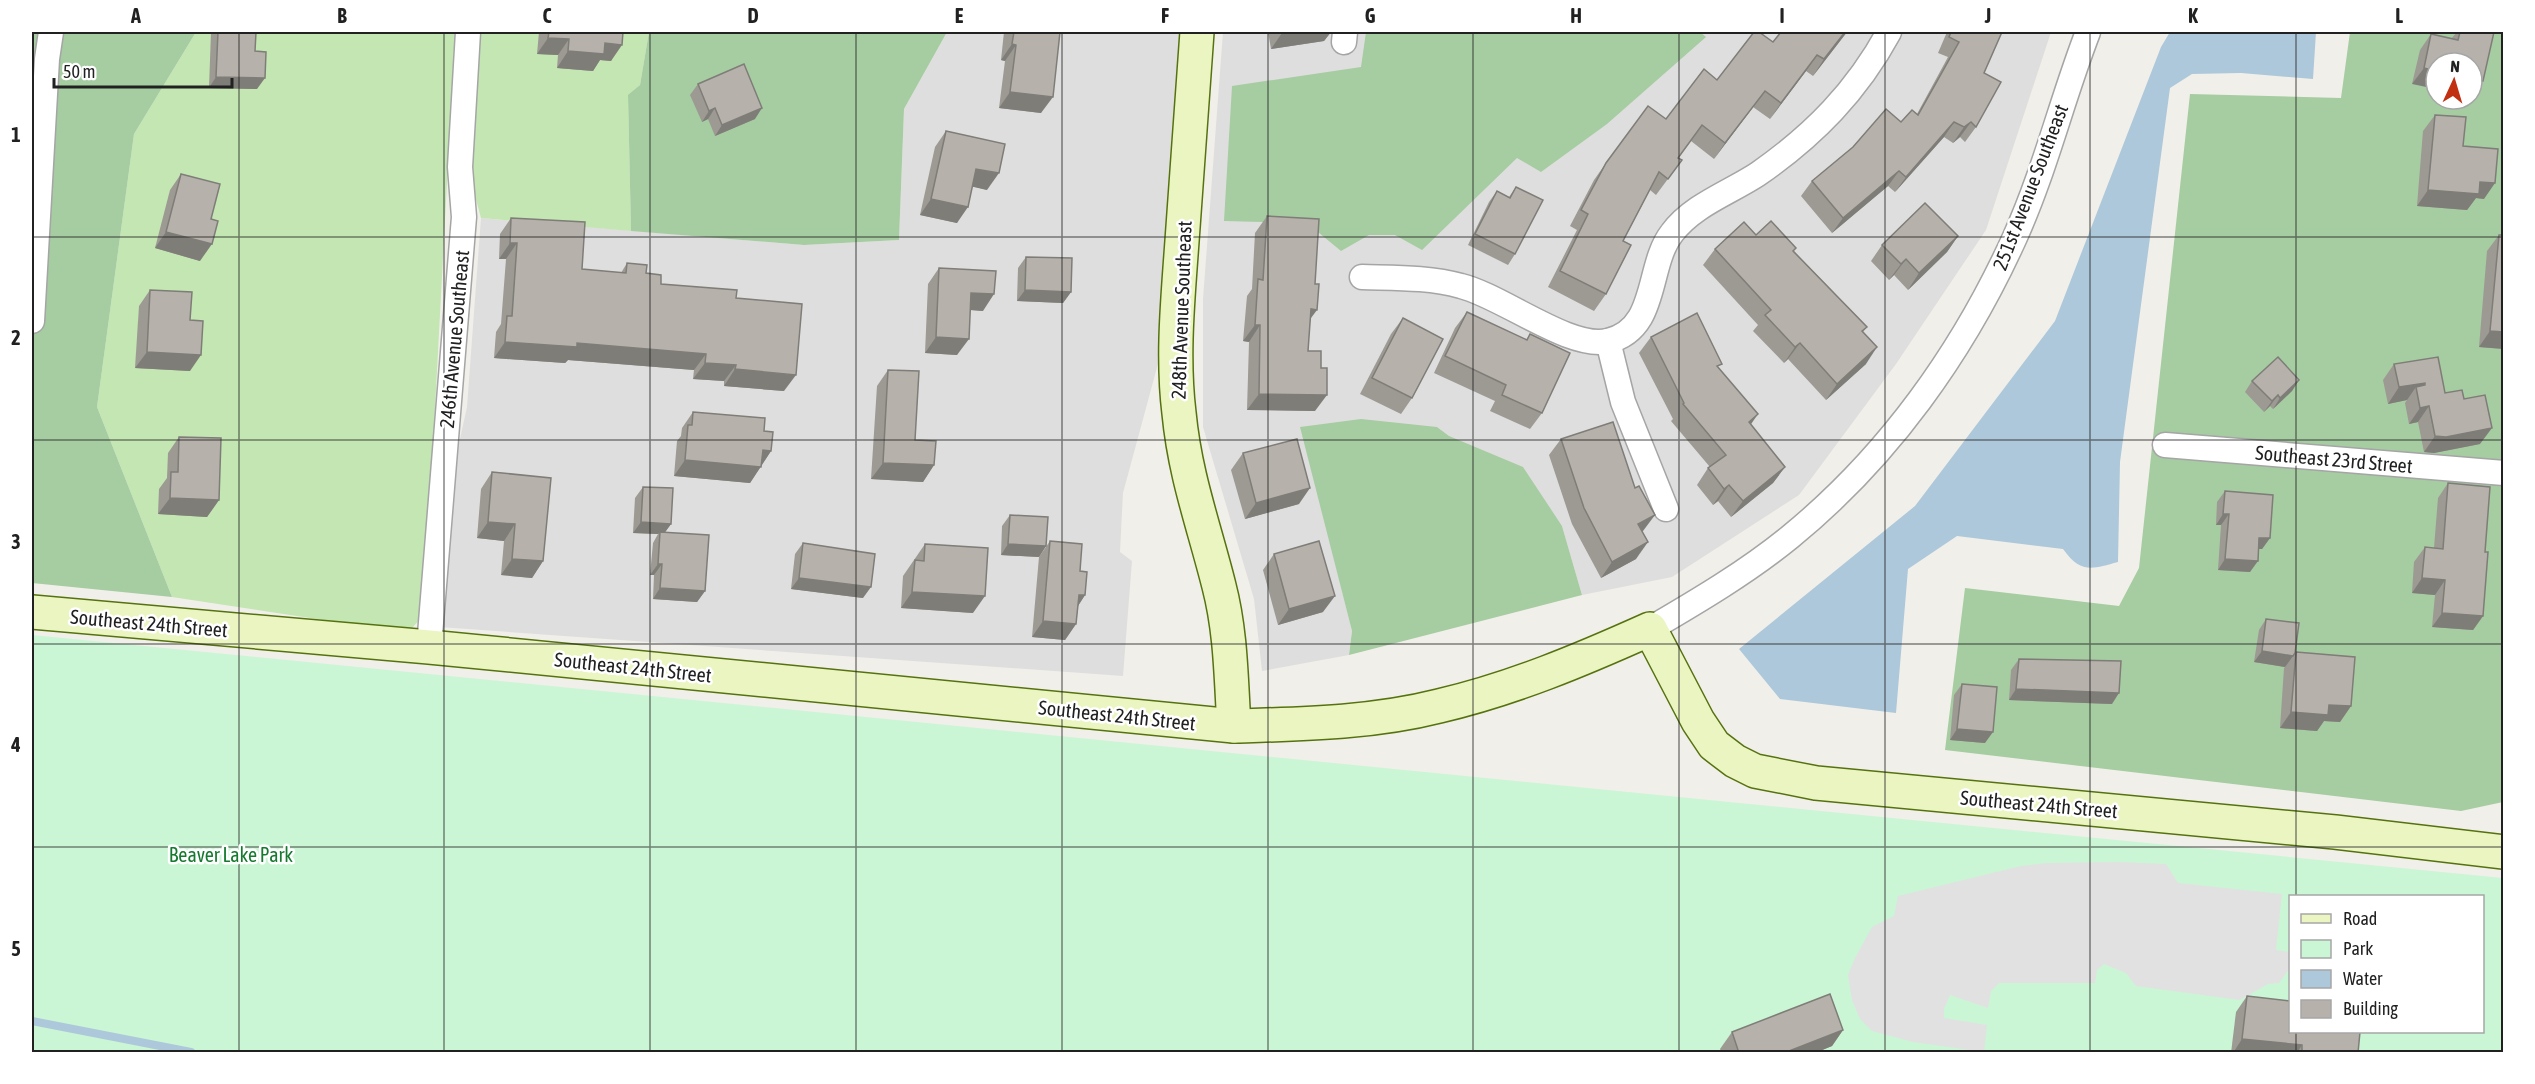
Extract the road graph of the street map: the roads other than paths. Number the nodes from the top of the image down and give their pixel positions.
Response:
1 (51, 32) edge
2 (468, 32) edge
3 (1197, 32) edge
4 (1889, 32) edge
5 (2088, 32) edge
6 (1362, 277) dead end
7 (32, 321) edge
8 (1608, 341) junction
9 (2165, 445) dead end
10 (2504, 473) edge
11 (1666, 509) dead end
12 (32, 612) edge
13 (1650, 630) junction
14 (429, 647) junction
15 (1234, 726) junction
16 (2504, 852) edge

1 - 7 street
2 - 14 street, 246th Avenue Southeast
3 - 15 street, 248th Avenue Southeast
4 - 8 street
5 - 13 street, 251st Avenue Southeast
6 - 8 street
8 - 11 street
9 - 10 street, Southeast 23rd Street
12 - 14 street, Southeast 24th Street
13 - 15 street, 251st Avenue Southeast
13 - 16 street, Southeast 24th Street
14 - 15 street, Southeast 24th Street

